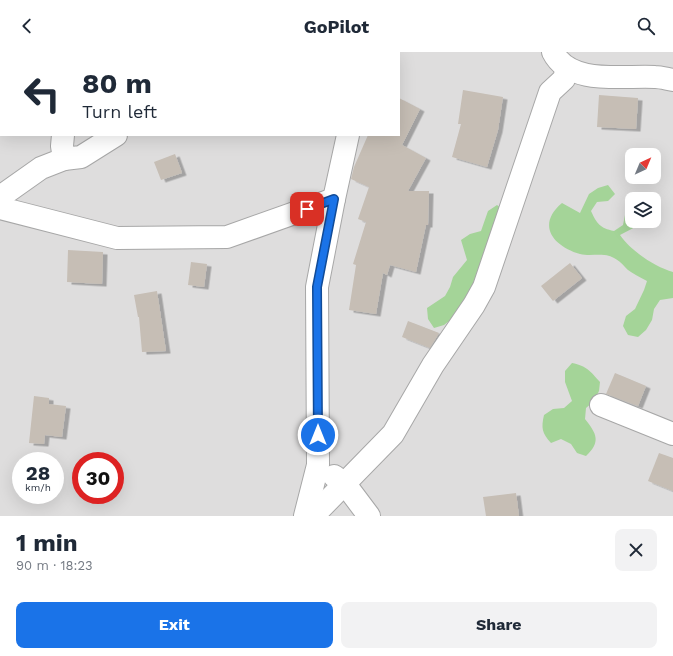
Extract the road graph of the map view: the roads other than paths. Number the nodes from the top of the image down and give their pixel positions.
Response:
1 (560, 60) edge
2 (673, 80) edge
3 (63, 136) edge
4 (114, 136) edge
5 (348, 136) edge
6 (64, 160) junction
7 (0, 197) edge
8 (334, 199) junction
9 (0, 208) edge
10 (601, 405) dead end
11 (673, 434) edge
12 (318, 465) junction
13 (345, 484) junction
14 (305, 516) edge
15 (313, 516) edge
16 (369, 516) edge

1 - 2 street
1 - 13 street
3 - 6 street
4 - 6 street
5 - 8 street
6 - 7 street
8 - 9 street
8 - 12 street
10 - 11 street
12 - 13 street
12 - 14 street
13 - 15 street
13 - 16 street

